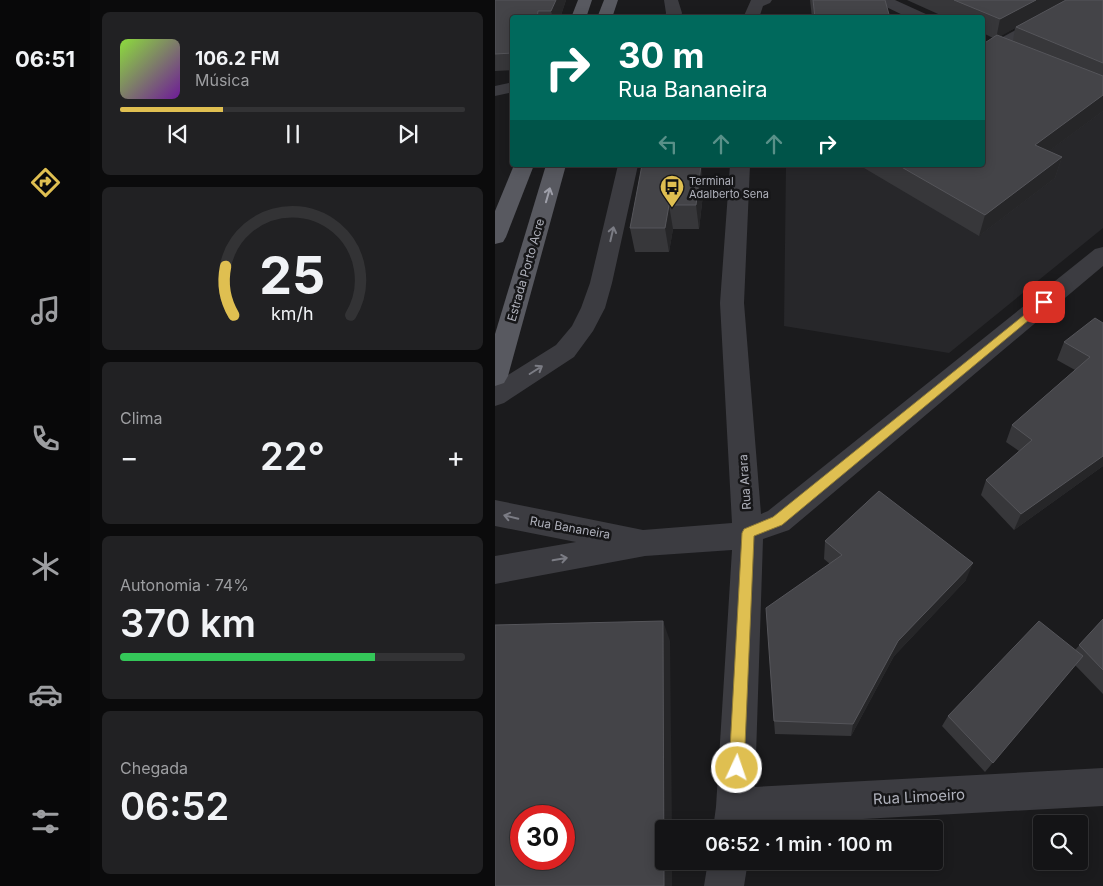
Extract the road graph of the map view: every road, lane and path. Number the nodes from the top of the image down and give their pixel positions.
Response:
1 (585, 0) edge
2 (611, 0) edge
3 (671, 0) edge
4 (883, 0) edge
5 (1082, 0) edge
6 (579, 15) edge
7 (605, 15) edge
8 (673, 15) edge
9 (916, 15) edge
10 (988, 46) edge
11 (1013, 56) edge
12 (510, 88) edge
13 (495, 91) edge
14 (523, 167) edge
15 (555, 167) edge
16 (628, 167) edge
17 (740, 167) edge
18 (495, 237) edge
19 (1103, 254) edge
20 (495, 376) edge
21 (495, 396) edge
22 (495, 512) edge
23 (748, 533) junction
24 (645, 543) junction
25 (495, 570) edge
26 (1103, 787) edge
27 (733, 818) edge
28 (726, 870) edge
29 (724, 886) edge

1 - 6 main road
2 - 7 main road
3 - 8 street
4 - 9 street
5 - 10 street
10 - 11 street
12 - 13 street
14 - 18 main road
20 -> 15 main road, Estrada Porto Acre
21 -> 16 street
17 - 23 street, Rua Arara
19 - 23 street, Rua Bananeira
24 -> 22 street, Rua Bananeira
23 - 24 street, Rua Bananeira
23 - 27 street, Rua Arara
25 -> 24 street, Rua Bananeira
26 - 27 street, Rua Limoeiro
28 - 29 street

